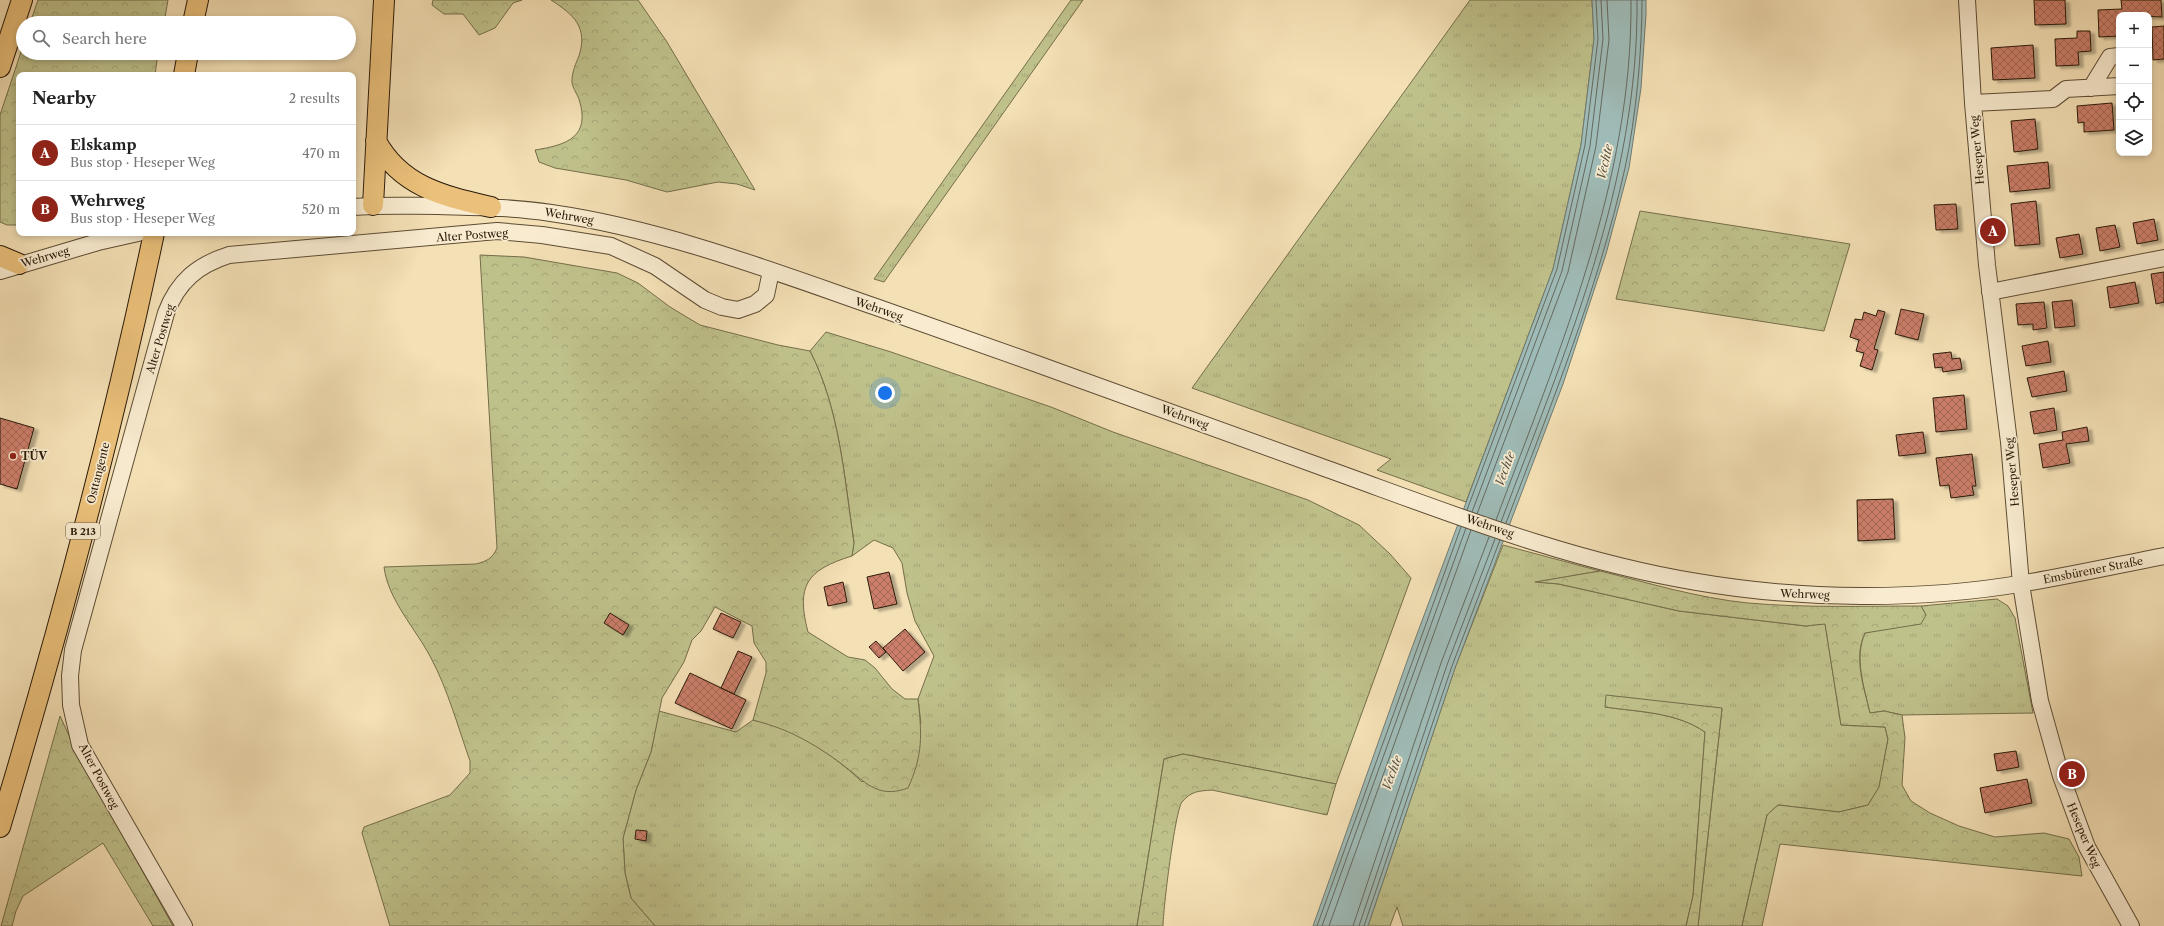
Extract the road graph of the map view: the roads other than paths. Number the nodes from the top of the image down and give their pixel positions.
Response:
1 (22, 0) edge
2 (193, 0) edge
3 (198, 0) edge
4 (384, 0) edge
5 (1967, 0) edge
6 (17, 16) edge
7 (193, 16) edge
8 (195, 16) edge
9 (16, 18) edge
10 (2116, 56) edge
11 (187, 60) edge
12 (0, 67) edge
13 (185, 72) edge
14 (2116, 86) edge
15 (2091, 88) junction
16 (1973, 103) junction
17 (376, 141) junction
18 (373, 205) junction
19 (356, 207) edge
20 (491, 207) junction
21 (125, 236) edge
22 (153, 236) edge
23 (0, 256) edge
24 (2164, 258) edge
25 (20, 264) junction
26 (0, 271) edge
27 (771, 271) junction
28 (1990, 292) junction
29 (2164, 556) edge
30 (2021, 584) junction
31 (0, 827) edge
32 (184, 926) edge
33 (2131, 926) edge

1 - 6 main road
2 - 7 main road
3 - 8 main road
4 - 17 main road
5 - 16 street, Heseper Weg
9 - 12 main road
10 - 15 street
11 - 13 main road
14 - 15 street
15 - 16 street
16 - 28 street, Heseper Weg
17 - 18 main road
17 - 20 main road
18 - 19 street, Wehrweg
18 - 20 street, Wehrweg
20 - 27 street, Wehrweg
21 - 25 street, Wehrweg
22 - 31 main road, Osttangente / B 213
23 - 25 main road
24 - 28 street
25 - 26 street, Wehrweg
27 - 30 street, Wehrweg
27 - 32 street, Alter Postweg
28 - 30 street, Heseper Weg
29 - 30 street, Emsbürener Straße
30 - 33 street, Heseper Weg

